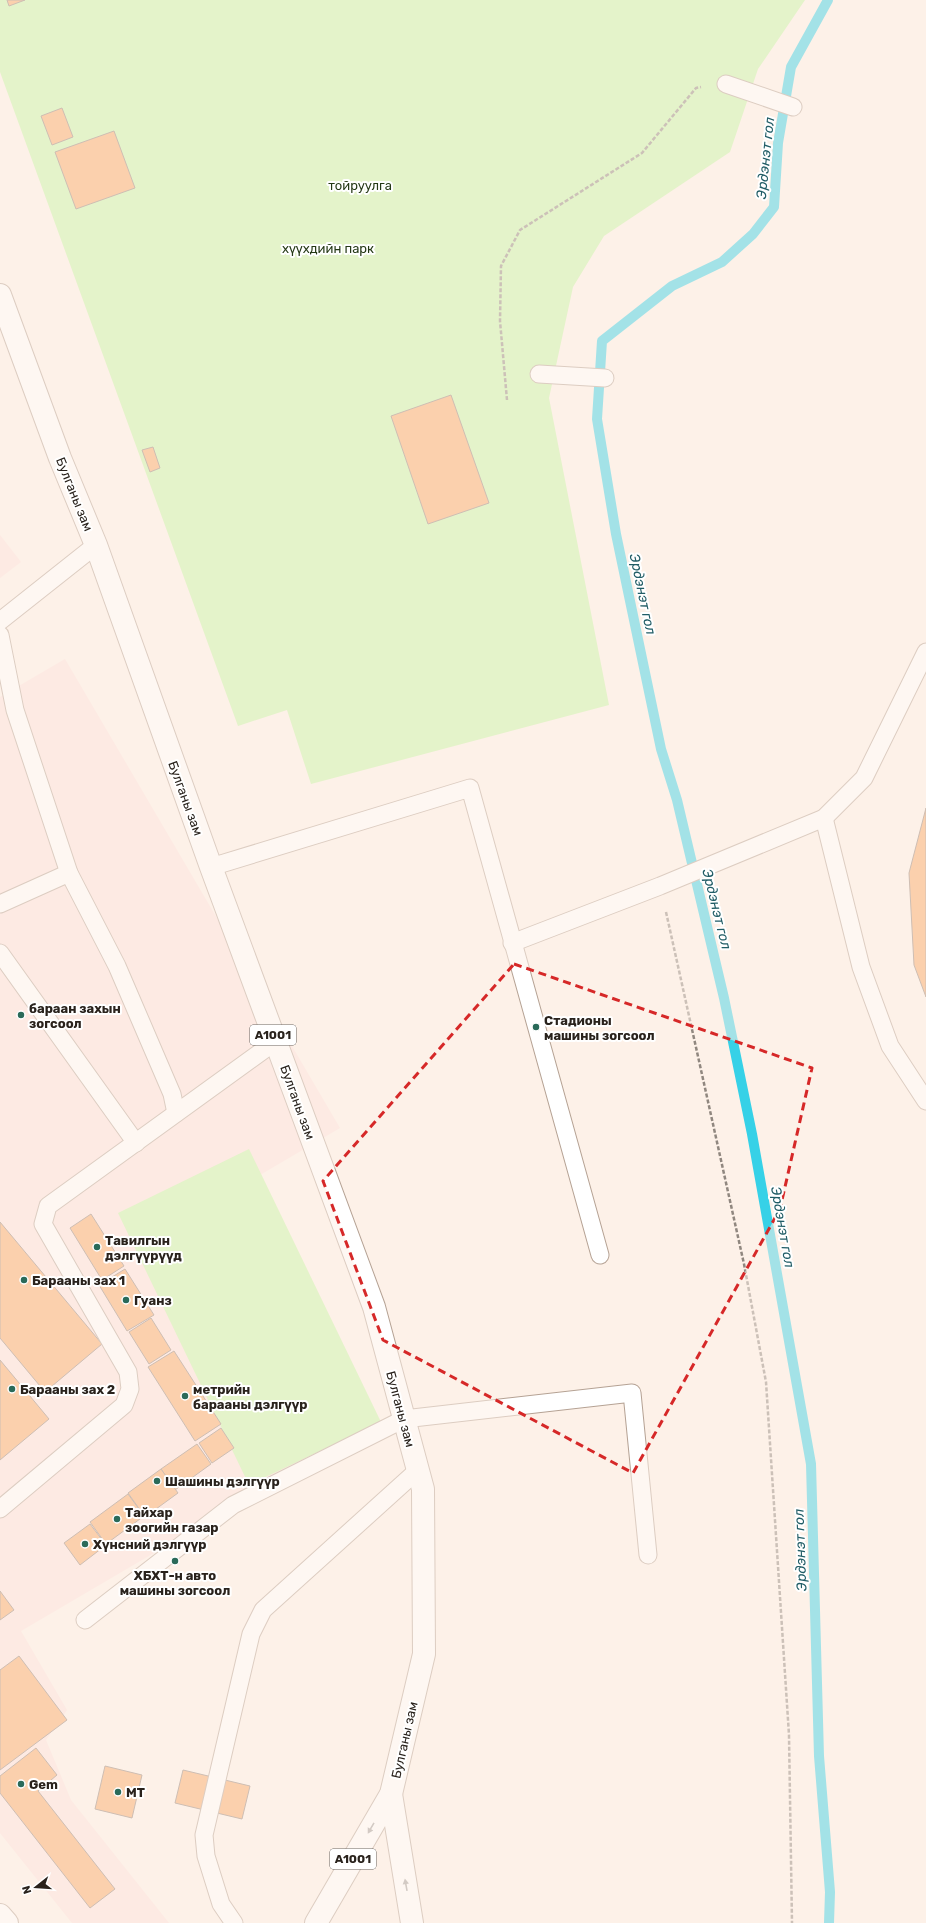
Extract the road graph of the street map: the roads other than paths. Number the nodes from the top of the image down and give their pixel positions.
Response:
1 (726, 84) road end
2 (792, 107) dead end
3 (0, 295) edge
4 (539, 374) dead end
5 (605, 378) dead end
6 (96, 545) junction
7 (0, 621) edge
8 (0, 635) edge
9 (926, 652) edge
10 (824, 818) junction
11 (211, 867) junction
12 (69, 873) junction
13 (0, 904) edge
14 (512, 943) junction
15 (0, 953) edge
16 (276, 1041) junction
17 (926, 1101) edge
18 (176, 1113) junction
19 (136, 1143) junction
20 (600, 1255) dead end
21 (404, 1419) junction
22 (418, 1470) junction
23 (0, 1509) edge
24 (648, 1555) dead end
25 (86, 1620) dead end
26 (391, 1794) junction
27 (0, 1915) edge
28 (7, 1923) edge
29 (234, 1923) edge
30 (316, 1923) edge
31 (412, 1923) edge

1 - 2 lane
3 - 6 main road, Булганы зам / A1001
4 - 5 lane
6 - 7 lane
6 - 11 main road, Булганы зам / A1001
8 - 12 lane
9 - 10 lane
10 - 14 lane
10 - 17 lane
11 - 14 lane
11 - 16 main road, Булганы зам / A1001
12 - 13 lane
12 - 18 lane
14 - 20 lane
15 - 19 lane
16 - 18 lane
16 - 21 main road, Булганы зам / A1001
18 - 19 lane
19 - 23 lane
21 - 22 main road, Булганы зам / A1001
21 - 24 lane
21 - 25 lane
22 - 26 main road, Булганы зам / A1001
22 - 29 lane
26 -> 30 main road, Булганы зам / A1001
31 -> 26 main road, Булганы зам / A1001
27 - 28 main road

